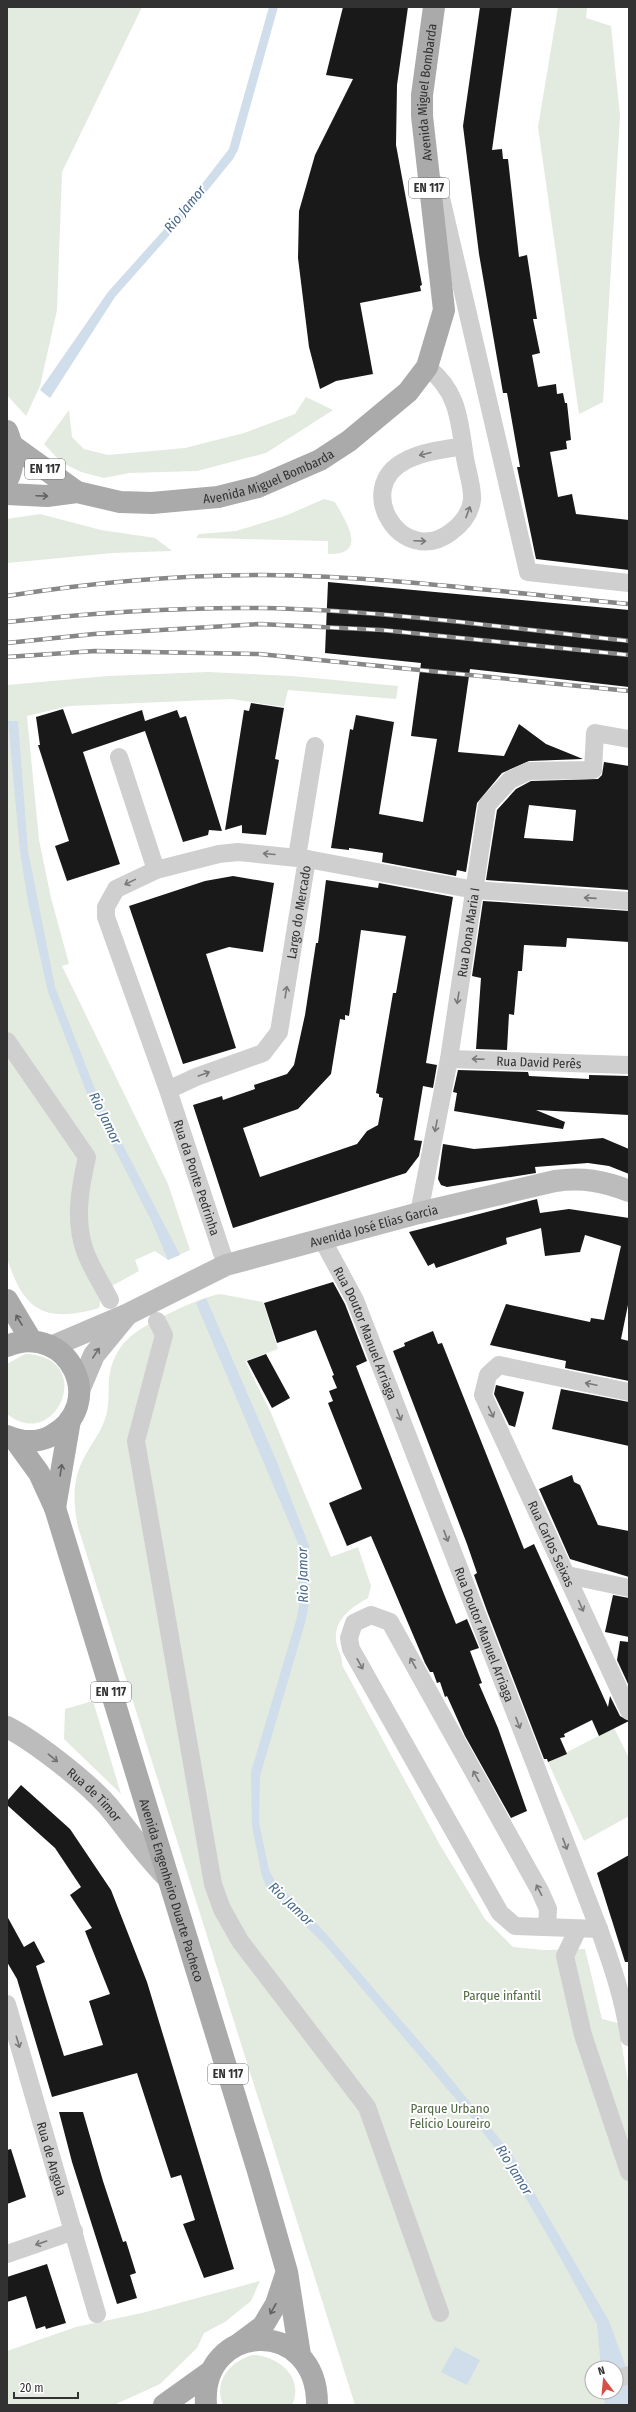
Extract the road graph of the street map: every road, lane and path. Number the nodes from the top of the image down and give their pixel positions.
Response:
1 (434, 7) edge
2 (422, 116) junction
3 (427, 367) junction
4 (10, 438) edge
5 (463, 446) junction
6 (7, 481) edge
7 (77, 492) junction
8 (7, 494) edge
9 (629, 583) edge
10 (629, 739) edge
11 (315, 746) dead end
12 (119, 757) dead end
13 (302, 858) junction
14 (156, 870) junction
15 (475, 890) junction
16 (629, 900) edge
17 (7, 1041) edge
18 (449, 1059) junction
19 (629, 1065) edge
20 (168, 1090) junction
21 (629, 1191) edge
22 (419, 1213) junction
23 (322, 1239) junction
24 (218, 1269) junction
25 (7, 1300) edge
26 (110, 1300) dead end
27 (128, 1314) junction
28 (157, 1321) dead end
29 (31, 1340) junction
30 (7, 1346) edge
31 (53, 1346) junction
32 (80, 1388) junction
33 (629, 1392) edge
34 (70, 1420) junction
35 (9, 1437) edge
36 (55, 1508) junction
37 (567, 1575) junction
38 (629, 1588) edge
39 (629, 1712) edge
40 (7, 1727) edge
41 (167, 1877) junction
42 (547, 1927) junction
43 (578, 1929) junction
44 (599, 1929) junction
45 (7, 2004) edge
46 (629, 2037) edge
47 (629, 2172) edge
48 (74, 2231) junction
49 (7, 2254) edge
50 (287, 2272) junction
51 (440, 2313) dead end
52 (97, 2314) dead end
53 (240, 2344) junction
54 (300, 2355) junction
55 (210, 2372) junction
56 (164, 2405) edge
57 (206, 2405) edge
58 (317, 2405) edge

1 - 2 main road, Avenida Miguel Bombarda / EN 117
2 - 3 main road, Avenida Miguel Bombarda / EN 117
2 - 9 street
3 - 5 street
3 - 7 main road, Avenida Miguel Bombarda / EN 117
4 - 6 main road, EN 117
4 - 7 main road, Avenida Miguel Bombarda / EN 117
5 -> 5 street
8 -> 7 main road, Avenida Miguel Bombarda / EN 117
10 - 15 street, Rua Dona Maria I
11 - 13 street
12 - 14 street
13 -> 14 street, Largo do Mercado
13 - 15 street
20 -> 13 street, Largo do Mercado
14 -> 20 street, Largo do Mercado
16 -> 15 street
15 -> 18 street, Rua Dona Maria I
17 - 26 street
19 -> 18 street, Rua David Perês
18 -> 22 street, Rua Dona Maria I
20 - 24 street, Rua da Ponte Pedrinha
21 - 22 street, Avenida José Elias Garcia
22 - 23 street, Avenida José Elias Garcia
23 - 24 street, Avenida José Elias Garcia
23 -> 44 street, Rua Doutor Manuel Arriaga
24 - 27 street, Avenida José Elias Garcia
29 -> 25 main road
27 - 31 street, Avenida José Elias Garcia
32 -> 27 street, Avenida José Elias Garcia
28 - 51 street
29 - 30 main road, EN 117
29 - 31 main road, EN 117
31 - 32 main road, EN 117
32 - 34 main road, EN 117
33 -> 37 street, Rua Carlos Seixas
34 - 35 main road, EN 117
36 -> 34 main road, Avenida Engenheiro Duarte Pacheco / EN 117
35 - 36 main road, Avenida Engenheiro Duarte Pacheco / EN 117
36 - 41 main road, Avenida Engenheiro Duarte Pacheco / EN 117
37 - 38 street
37 -> 39 street, Rua Carlos Seixas
40 -> 41 street, Rua de Timor
41 - 50 main road, Avenida Engenheiro Duarte Pacheco / EN 117
42 -> 42 street
42 - 43 street
43 - 44 street
43 - 47 street
44 - 46 street, Rua Doutor Manuel Arriaga
45 -> 48 street, Rua de Angola
48 -> 49 street
48 - 52 street, Rua de Angola
50 -> 53 main road, EN 117
50 - 54 main road, Avenida Engenheiro Duarte Pacheco / EN 117
53 - 54 main road, EN 117
53 - 55 main road, EN 117
54 - 58 main road, EN 117
55 - 56 main road, EN 117
55 - 57 main road, EN 117

